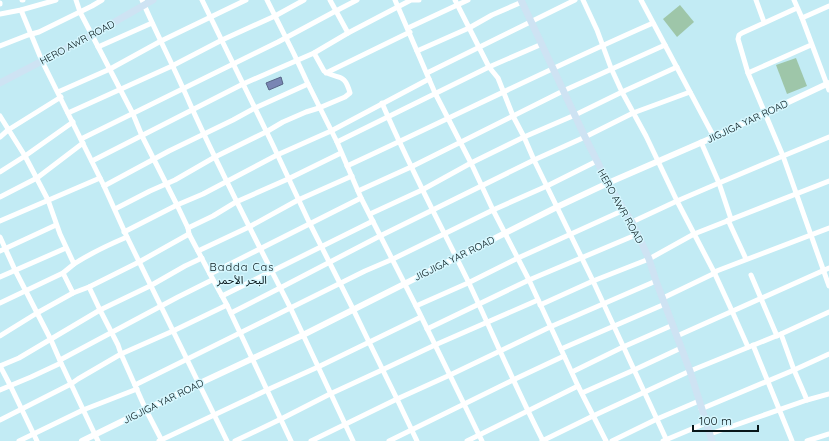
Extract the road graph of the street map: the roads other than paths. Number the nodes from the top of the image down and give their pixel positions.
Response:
1 (56, 0) edge
2 (76, 0) edge
3 (102, 0) edge
4 (153, 0) edge
5 (202, 0) edge
6 (246, 0) edge
7 (267, 0) edge
8 (304, 0) edge
9 (330, 0) edge
10 (358, 0) edge
11 (395, 0) edge
12 (419, 0) edge
13 (455, 0) edge
14 (468, 0) edge
15 (575, 0) edge
16 (584, 0) edge
17 (641, 0) edge
18 (756, 0) edge
19 (794, 0) edge
20 (828, 0) edge
21 (522, 1) edge
22 (143, 3) edge
23 (458, 5) junction
24 (829, 5) edge
25 (399, 7) junction
26 (797, 8) junction
27 (21, 10) junction
28 (336, 11) junction
29 (80, 12) junction
30 (0, 14) edge
31 (211, 16) junction
32 (275, 16) junction
33 (802, 18) junction
34 (532, 22) junction
35 (764, 22) junction
36 (152, 23) junction
37 (653, 23) junction
38 (469, 28) junction
39 (409, 30) junction
40 (31, 34) junction
41 (348, 34) junction
42 (92, 35) junction
43 (286, 38) junction
44 (222, 40) junction
45 (161, 41) junction
46 (542, 44) junction
47 (602, 45) junction
48 (665, 45) junction
49 (811, 45) junction
50 (0, 46) edge
51 (98, 47) junction
52 (479, 47) junction
53 (417, 51) junction
54 (314, 53) junction
55 (42, 61) junction
56 (297, 61) junction
57 (234, 64) junction
58 (172, 66) junction
59 (490, 67) junction
60 (677, 67) junction
61 (552, 68) junction
62 (611, 68) junction
63 (110, 69) junction
64 (326, 73) junction
65 (427, 73) junction
66 (748, 73) junction
67 (429, 79) junction
68 (0, 83) edge
69 (243, 84) junction
70 (308, 84) junction
71 (828, 86) edge
72 (183, 88) junction
73 (120, 90) junction
74 (563, 91) junction
75 (503, 92) junction
76 (622, 92) junction
77 (690, 92) junction
78 (436, 93) junction
79 (60, 95) junction
80 (382, 103) junction
81 (255, 108) junction
82 (319, 108) junction
83 (193, 110) junction
84 (68, 113) junction
85 (633, 113) junction
86 (765, 113) junction
87 (133, 114) junction
88 (0, 116) edge
89 (513, 116) junction
90 (575, 116) junction
91 (388, 117) junction
92 (448, 118) junction
93 (73, 122) junction
94 (8, 130) junction
95 (331, 131) junction
96 (266, 132) junction
97 (204, 134) junction
98 (142, 136) junction
99 (0, 137) edge
100 (524, 137) junction
101 (585, 137) junction
102 (714, 137) junction
103 (829, 137) edge
104 (82, 141) junction
105 (337, 142) junction
106 (399, 142) junction
107 (701, 142) junction
108 (460, 143) junction
109 (341, 153) junction
110 (277, 155) junction
111 (25, 156) junction
112 (782, 156) junction
113 (215, 157) junction
114 (153, 160) junction
115 (534, 160) junction
116 (92, 161) junction
117 (597, 161) junction
118 (659, 161) junction
119 (471, 163) junction
120 (347, 166) junction
121 (411, 167) junction
122 (0, 172) edge
123 (352, 176) junction
124 (37, 178) junction
125 (100, 178) junction
126 (288, 179) junction
127 (227, 181) junction
128 (829, 181) edge
129 (166, 183) junction
130 (608, 183) junction
131 (719, 184) junction
132 (104, 186) junction
133 (482, 186) junction
134 (547, 186) junction
135 (358, 190) junction
136 (422, 190) junction
137 (796, 193) junction
138 (0, 197) edge
139 (361, 198) junction
140 (48, 200) junction
141 (298, 200) junction
142 (678, 201) junction
143 (236, 202) junction
144 (177, 205) junction
145 (557, 207) junction
146 (115, 209) junction
147 (433, 210) junction
148 (493, 210) junction
149 (624, 210) junction
150 (370, 214) junction
151 (730, 219) junction
152 (0, 221) edge
153 (373, 221) junction
154 (632, 222) junction
155 (310, 224) junction
156 (56, 225) junction
157 (249, 227) junction
158 (188, 228) junction
159 (829, 228) edge
160 (124, 232) junction
161 (505, 233) junction
162 (189, 234) junction
163 (445, 234) junction
164 (570, 234) junction
165 (638, 234) junction
166 (694, 234) junction
167 (811, 235) junction
168 (380, 236) junction
169 (0, 237) edge
170 (127, 238) junction
171 (321, 246) junction
172 (66, 248) junction
173 (260, 249) junction
174 (3, 250) edge
175 (198, 251) junction
176 (456, 257) junction
177 (581, 257) junction
178 (202, 258) junction
179 (518, 258) junction
180 (393, 259) junction
181 (649, 259) junction
182 (746, 259) junction
183 (139, 262) junction
184 (329, 262) junction
185 (74, 264) junction
186 (829, 268) edge
187 (15, 270) junction
188 (823, 270) junction
189 (272, 272) junction
190 (714, 272) junction
191 (63, 273) junction
192 (210, 274) junction
193 (751, 275) dead end
194 (0, 277) edge
195 (212, 280) junction
196 (528, 280) junction
197 (656, 281) junction
198 (593, 282) junction
199 (404, 283) junction
200 (468, 283) junction
201 (340, 284) junction
202 (150, 286) junction
203 (829, 286) edge
204 (90, 287) junction
205 (280, 288) junction
206 (26, 290) junction
207 (73, 293) junction
208 (222, 296) junction
209 (762, 298) junction
210 (664, 301) junction
211 (539, 302) junction
212 (0, 303) edge
213 (478, 304) junction
214 (603, 304) junction
215 (227, 305) junction
216 (416, 306) junction
217 (161, 307) junction
218 (290, 308) junction
219 (354, 309) junction
220 (100, 310) junction
221 (732, 311) junction
222 (829, 312) edge
223 (37, 313) junction
224 (230, 313) junction
225 (421, 317) junction
226 (487, 322) junction
227 (613, 326) junction
228 (673, 326) junction
229 (550, 327) junction
230 (427, 329) junction
231 (173, 331) junction
232 (112, 332) junction
233 (240, 333) junction
234 (303, 335) junction
235 (779, 335) junction
236 (0, 336) edge
237 (677, 336) junction
238 (51, 340) junction
239 (368, 342) junction
240 (435, 345) junction
241 (750, 346) junction
242 (623, 347) junction
243 (681, 348) junction
244 (561, 349) junction
245 (501, 352) junction
246 (121, 354) junction
247 (829, 354) edge
248 (564, 356) junction
249 (252, 359) junction
250 (187, 360) junction
251 (60, 361) junction
252 (0, 366) edge
253 (318, 367) junction
254 (382, 370) junction
255 (634, 370) junction
256 (794, 370) junction
257 (690, 371) junction
258 (572, 372) junction
259 (450, 375) junction
260 (513, 380) junction
261 (768, 381) junction
262 (71, 384) junction
263 (198, 384) junction
264 (10, 386) junction
265 (578, 386) junction
266 (136, 387) junction
267 (0, 390) edge
268 (267, 390) junction
269 (645, 392) junction
270 (582, 393) junction
271 (330, 394) junction
272 (829, 394) edge
273 (397, 399) junction
274 (807, 400) junction
275 (699, 401) junction
276 (464, 404) junction
277 (21, 408) junction
278 (701, 409) junction
279 (83, 410) junction
280 (146, 410) junction
281 (780, 410) junction
282 (527, 411) junction
283 (214, 414) junction
284 (593, 416) junction
285 (280, 419) junction
286 (657, 419) junction
287 (0, 420) edge
288 (706, 422) junction
289 (345, 424) junction
290 (412, 430) junction
291 (34, 434) junction
292 (829, 434) edge
293 (95, 435) junction
294 (479, 435) junction
295 (711, 438) edge
296 (665, 440) edge
297 (19, 441) edge
298 (37, 441) edge
299 (82, 441) edge
300 (98, 441) edge
301 (161, 441) edge
302 (227, 441) edge
303 (235, 441) edge
304 (291, 441) edge
305 (311, 441) edge
306 (353, 441) edge
307 (389, 441) edge
308 (417, 441) edge
309 (467, 441) edge
310 (482, 441) edge
311 (542, 441) edge
312 (606, 441) edge
313 (612, 441) edge
314 (792, 441) edge
315 (808, 441) edge

1 - 27 street
2 - 29 street
3 - 29 street
4 - 22 main road, HERO AWR ROAD
5 - 31 street
6 - 31 street
7 - 32 street
8 - 32 street
9 - 28 street
10 - 28 street
11 - 25 street
12 - 25 street
13 - 23 street
14 - 23 street
15 - 34 street
16 - 47 street
17 - 37 street
18 - 35 street
19 - 26 street
20 - 24 street
21 - 34 main road, HERO AWR ROAD
21 - 38 street
22 - 36 street
22 - 42 main road, HERO AWR ROAD
23 - 38 street
23 - 39 street
24 - 33 street
25 - 39 street
25 - 41 street
26 - 33 street
26 - 35 street
27 - 30 street
27 - 40 street
28 - 41 street
28 - 43 street
29 - 40 street
29 - 42 street
31 - 44 street
31 - 45 street
32 - 43 street
32 - 44 street
33 - 49 street
34 - 46 main road, HERO AWR ROAD
34 - 52 street
35 - 66 street
36 - 45 street
36 - 51 street
37 - 47 street
37 - 48 street
38 - 52 street
38 - 53 street
39 - 53 street
39 - 64 street
40 - 50 street
40 - 55 street
41 - 54 street
42 - 51 street
42 - 55 main road, HERO AWR ROAD
43 - 56 street
43 - 57 street
44 - 57 street
44 - 58 street
45 - 58 street
45 - 63 street
46 - 59 street
46 - 61 main road, HERO AWR ROAD
47 - 61 street
47 - 62 street
48 - 60 street
48 - 62 street
49 - 66 street
49 - 71 street
51 - 63 street
52 - 59 street
52 - 65 street
53 - 65 street
54 - 56 street
54 - 64 street
55 - 68 main road, HERO AWR ROAD
55 - 79 street
56 - 69 street
56 - 70 street
57 - 69 street
57 - 72 street
58 - 72 street
58 - 73 street
59 - 75 street
59 - 78 street
60 - 76 street
60 - 77 street
61 - 74 main road, HERO AWR ROAD
61 - 75 street
62 - 74 street
62 - 76 street
63 - 73 street
63 - 79 street
64 - 82 street
65 - 67 street
66 - 86 street
67 - 78 street
67 - 80 street
69 - 81 street
69 - 83 street
70 - 81 street
70 - 82 street
71 - 86 street, JIGJIGA YAR ROAD
72 - 83 street
72 - 87 street
73 - 84 street
73 - 87 street
74 - 89 street
74 - 90 main road, HERO AWR ROAD
75 - 89 street
75 - 92 street
76 - 85 street
76 - 90 street
77 - 85 street
77 - 102 street
78 - 91 street
78 - 92 street
79 - 84 street
79 - 94 street
80 - 91 street
80 - 95 street
81 - 96 street
81 - 97 street
82 - 95 street
82 - 96 street
83 - 97 street
83 - 98 street
84 - 93 street
85 - 101 street
85 - 118 street
86 - 102 street, JIGJIGA YAR ROAD
86 - 112 street
87 - 98 street
87 - 104 street
88 - 94 street
89 - 100 street
89 - 108 street
90 - 100 street
90 - 101 main road, HERO AWR ROAD
91 - 105 street
91 - 106 street
92 - 106 street
92 - 108 street
93 - 104 street
93 - 111 street
94 - 99 street
94 - 111 street
95 - 105 street
95 - 110 street
96 - 110 street
96 - 113 street
97 - 113 street
97 - 114 street
98 - 114 street
98 - 116 street
100 - 115 street
100 - 119 street
101 - 115 street
101 - 117 main road, HERO AWR ROAD
102 - 107 street, JIGJIGA YAR ROAD
103 - 112 street
104 - 116 street
104 - 124 street
105 - 109 street
106 - 120 street
106 - 121 street
107 - 118 street, JIGJIGA YAR ROAD
107 - 131 street
108 - 119 street
108 - 121 street
109 - 120 street
109 - 126 street
110 - 126 street
110 - 127 street
111 - 122 street
111 - 124 street
112 - 131 street
112 - 137 street
113 - 127 street
113 - 129 street
114 - 129 street
114 - 132 street
115 - 133 street
115 - 134 street
116 - 125 street
117 - 130 main road, HERO AWR ROAD
117 - 134 street
118 - 130 street, JIGJIGA YAR ROAD
118 - 142 street
119 - 133 street
119 - 136 street
120 - 123 street
121 - 135 street
121 - 136 street
123 - 135 street
123 - 141 street
124 - 138 street
124 - 140 street
125 - 132 street
125 - 140 street
126 - 141 street
126 - 143 street
127 - 143 street
127 - 144 street
128 - 137 street
129 - 144 street
129 - 146 street
130 - 145 street, JIGJIGA YAR ROAD
130 - 149 main road, HERO AWR ROAD
131 - 142 street
131 - 151 street
132 - 146 street
133 - 147 street
133 - 148 street
134 - 145 street
134 - 148 street
135 - 139 street
136 - 147 street
136 - 150 street
137 - 151 street
137 - 167 street
139 - 150 street
139 - 155 street
140 - 152 street
140 - 156 street
141 - 155 street
141 - 157 street
142 - 154 street
142 - 166 street
143 - 157 street
143 - 158 street
144 - 158 street
144 - 160 street
145 - 161 street, JIGJIGA YAR ROAD
145 - 164 street
146 - 160 street
147 - 163 street
147 - 168 street
148 - 161 street
148 - 163 street
149 - 154 main road, HERO AWR ROAD
149 - 164 street
150 - 153 street
151 - 166 street
151 - 182 street
153 - 168 street
153 - 171 street
154 - 165 main road, HERO AWR ROAD
155 - 171 street
155 - 173 street
156 - 172 street
156 - 174 street
157 - 173 street
157 - 175 street
158 - 162 street
159 - 167 street
160 - 170 street
161 - 176 street, JIGJIGA YAR ROAD
161 - 179 street
162 - 175 street
162 - 183 street
163 - 176 street
163 - 180 street
164 - 177 street
164 - 179 street
165 - 177 street
165 - 181 main road, HERO AWR ROAD
166 - 181 street
166 - 190 street
167 - 182 street
167 - 188 street
168 - 180 street
168 - 184 street
169 - 174 street
170 - 183 street
170 - 185 street
171 - 184 street
171 - 189 street
172 - 185 street
172 - 187 street
173 - 189 street
173 - 192 street
174 - 187 street
175 - 178 street
176 - 199 street, JIGJIGA YAR ROAD
176 - 200 street
177 - 196 street
177 - 198 street
178 - 192 street
178 - 202 street
179 - 196 street
179 - 200 street
180 - 199 street
180 - 201 street
181 - 197 main road, HERO AWR ROAD
181 - 198 street
182 - 190 street
183 - 202 street
183 - 204 street
184 - 201 street
184 - 205 street
185 - 191 street
186 - 188 street
187 - 194 street
187 - 206 street
188 - 203 street
188 - 209 street
189 - 205 street
189 - 208 street
190 - 210 street
190 - 221 street
191 - 206 street
191 - 207 street
192 - 195 street
193 - 209 street
195 - 208 street
195 - 217 street
196 - 211 street
196 - 213 street
197 - 210 main road, HERO AWR ROAD
197 - 214 street
198 - 211 street
198 - 214 street
199 - 216 street
199 - 219 street, JIGJIGA YAR ROAD
200 - 213 street
200 - 216 street
201 - 218 street
201 - 219 street
202 - 217 street
202 - 220 street
204 - 207 street
204 - 220 street
205 - 218 street
205 - 224 street
206 - 212 street
206 - 223 street
207 - 223 street
208 - 215 street
209 - 221 street
209 - 235 street
210 - 227 street
210 - 228 main road, HERO AWR ROAD
211 - 226 street
211 - 229 street
213 - 226 street
213 - 230 street
214 - 227 street
214 - 229 street
215 - 224 street
215 - 231 street
216 - 225 street
217 - 231 street
217 - 232 street
218 - 233 street
218 - 234 street
219 - 234 street, JIGJIGA YAR ROAD
219 - 239 street
220 - 232 street
220 - 238 street
221 - 237 street
221 - 241 street
222 - 235 street
223 - 236 street
223 - 238 street
224 - 233 street
225 - 230 street
225 - 239 street
226 - 240 street
226 - 245 street
227 - 242 street
227 - 244 street
228 - 237 main road, HERO AWR ROAD
228 - 242 street
229 - 244 street
229 - 245 street
230 - 240 street
231 - 246 street
231 - 250 street
232 - 246 street
232 - 251 street
233 - 249 street
233 - 250 street
234 - 249 street, JIGJIGA YAR ROAD
234 - 253 street
235 - 241 street
235 - 256 street
237 - 243 main road, HERO AWR ROAD
238 - 251 street
238 - 252 street
239 - 253 street
239 - 254 street
240 - 254 street
240 - 259 street
241 - 257 street
241 - 261 street
242 - 255 street
242 - 258 street
243 - 255 street
243 - 257 main road, HERO AWR ROAD
244 - 248 street
245 - 259 street
245 - 260 street
246 - 262 street
246 - 266 street
247 - 256 street
248 - 258 street
248 - 260 street
249 - 263 street, JIGJIGA YAR ROAD
249 - 268 street
250 - 263 street
250 - 266 street
251 - 262 street
251 - 264 street
252 - 264 street
253 - 268 street
253 - 271 street
254 - 271 street
254 - 273 street
255 - 269 street
255 - 270 street
256 - 261 street
256 - 274 street
257 - 269 street
257 - 275 main road, HERO AWR ROAD
258 - 265 street
259 - 273 street
259 - 276 street
260 - 276 street
260 - 282 street
261 - 278 street
261 - 281 street
262 - 277 street
262 - 279 street
263 - 280 street, JIGJIGA YAR ROAD
263 - 283 street
264 - 267 street
264 - 277 street
265 - 270 street
265 - 282 street
266 - 279 street
266 - 280 street
268 - 283 street
268 - 285 street
269 - 284 street
269 - 286 street
270 - 284 street
271 - 285 street
271 - 289 street
272 - 274 street
273 - 289 street
273 - 290 street
274 - 281 street
275 - 278 main road, HERO AWR ROAD
275 - 286 street
276 - 290 street
276 - 294 street
277 - 287 street
277 - 291 street
278 - 288 main road, HERO AWR ROAD
279 - 291 street
279 - 293 street
280 - 293 street, JIGJIGA YAR ROAD
280 - 301 street
281 - 295 street
281 - 314 street
282 - 294 street
282 - 311 street
283 - 301 street
283 - 302 street
284 - 311 street
284 - 312 street
285 - 303 street
285 - 304 street
286 - 296 street
286 - 313 street
288 - 295 main road, HERO AWR ROAD
288 - 296 street
289 - 305 street
289 - 306 street
290 - 307 street
290 - 308 street
291 - 297 street
291 - 298 street
292 - 315 street
293 - 299 street, JIGJIGA YAR ROAD
293 - 300 street
294 - 309 street
294 - 310 street

